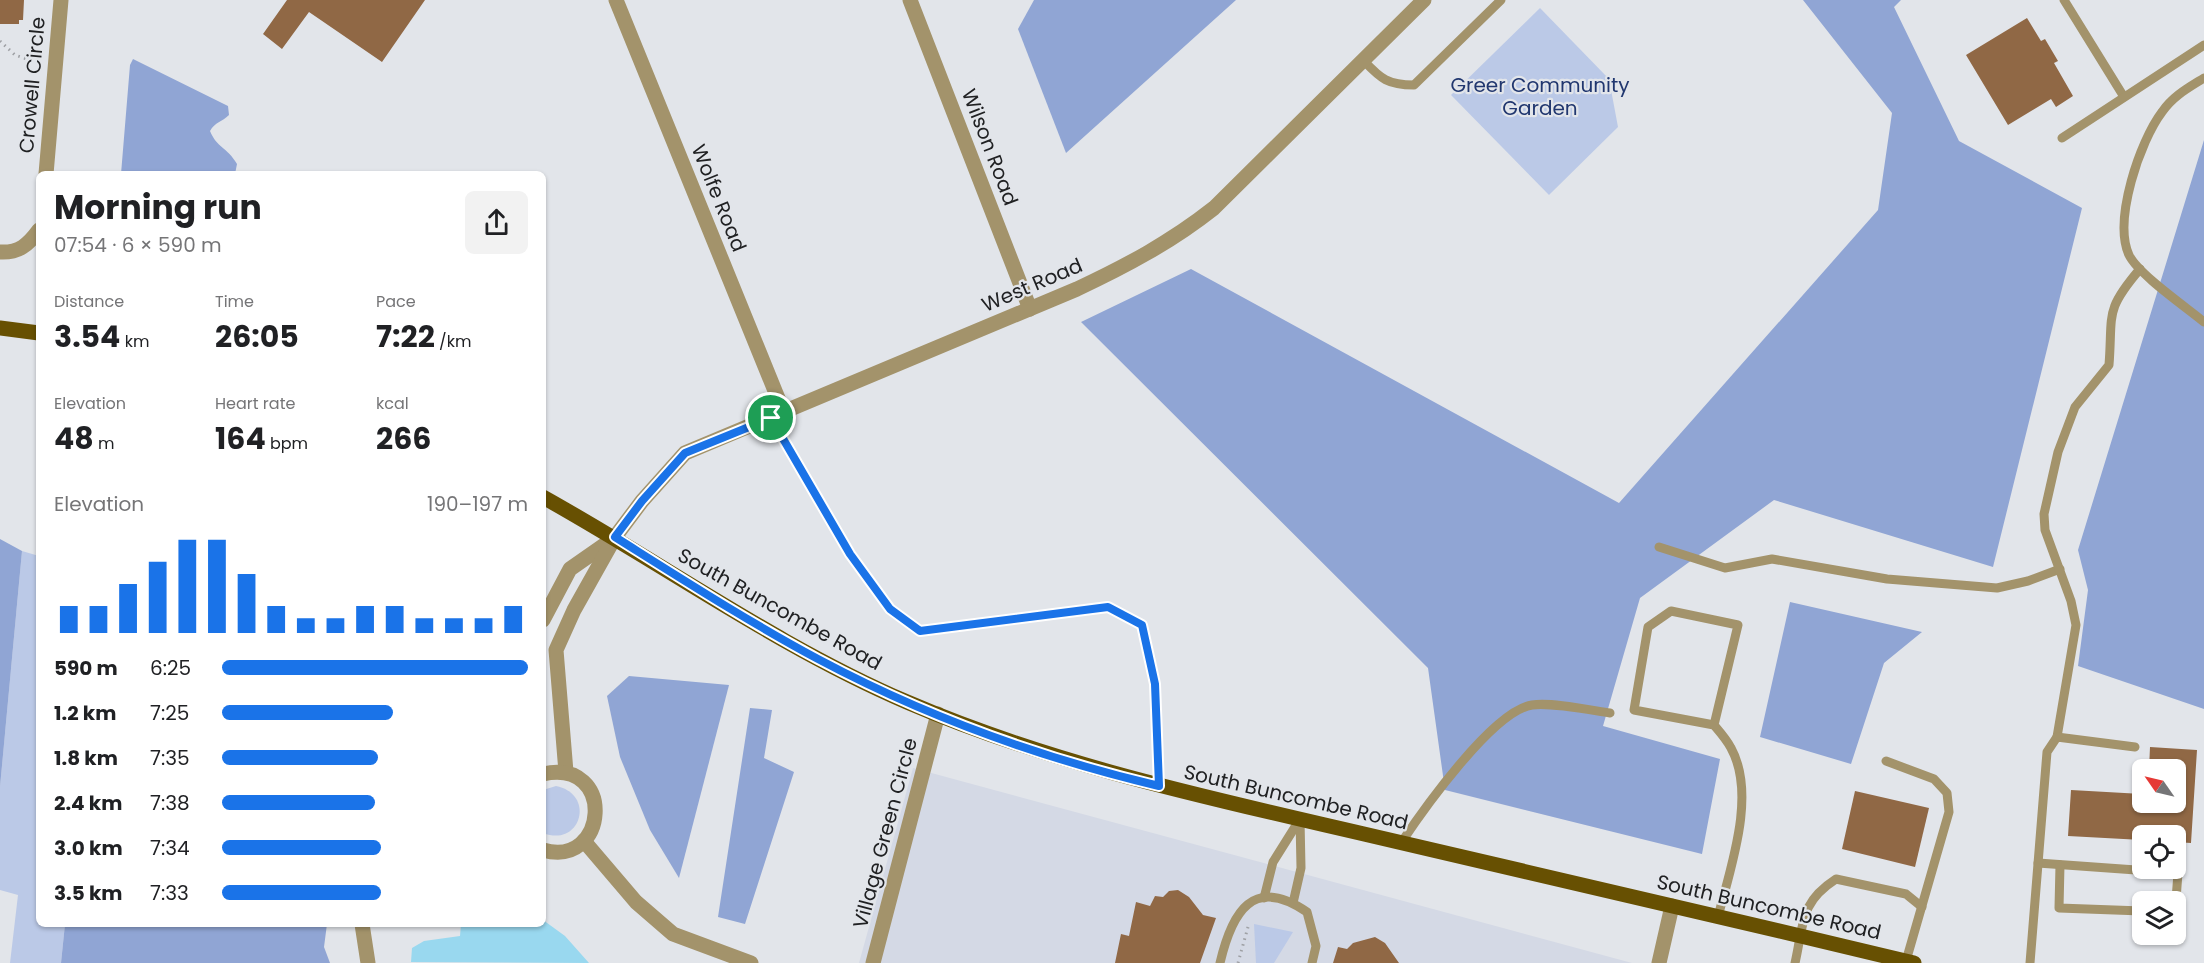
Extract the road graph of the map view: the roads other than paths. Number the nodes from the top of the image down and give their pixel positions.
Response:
1 (61, 0) edge
2 (616, 0) edge
3 (910, 0) edge
4 (1424, 0) edge
5 (1501, 0) edge
6 (2064, 0) edge
7 (2204, 45) edge
8 (1364, 61) junction
9 (2204, 78) edge
10 (2124, 97) junction
11 (2062, 138) dead end
12 (46, 171) edge
13 (36, 234) edge
14 (0, 252) edge
15 (2140, 269) junction
16 (1030, 309) junction
17 (2204, 322) edge
18 (0, 328) edge
19 (36, 333) edge
20 (778, 415) junction
21 (546, 499) edge
22 (615, 537) junction
23 (1659, 548) dead end
24 (2060, 569) junction
25 (546, 614) edge
26 (1610, 712) dead end
27 (939, 714) junction
28 (1714, 725) junction
29 (2056, 737) junction
30 (2135, 747) dead end
31 (1886, 761) dead end
32 (566, 772) junction
33 (546, 774) edge
34 (1159, 786) junction
35 (1300, 819) junction
36 (584, 841) junction
37 (1401, 843) junction
38 (546, 850) edge
39 (2038, 863) junction
40 (2060, 865) junction
41 (2177, 891) edge
42 (1264, 897) junction
43 (1293, 903) junction
44 (1672, 906) junction
45 (1922, 907) junction
46 (2132, 911) edge
47 (1718, 917) junction
48 (362, 927) edge
49 (1801, 936) junction
50 (1910, 962) edge
51 (368, 963) edge
52 (751, 963) edge
53 (873, 963) edge
54 (1220, 963) edge
55 (1312, 963) edge
56 (1659, 963) edge
57 (1795, 963) edge
58 (2030, 963) edge

1 - 12 street, Crowell Circle
2 - 20 street, Wolfe Road
3 - 16 street, Wilson Road
4 - 8 street, West Road
5 - 8 lane
6 - 10 lane
7 - 10 lane
8 - 16 street, West Road
9 - 15 lane
10 - 11 lane
13 - 14 street
15 - 17 lane
15 - 24 lane
16 - 20 street, West Road
18 - 19 main road
20 - 22 street, West Road
20 - 34 lane
21 - 22 main road, South Buncombe Road
22 - 25 street
22 - 27 main road, South Buncombe Road
22 - 32 street
23 - 24 lane
24 - 29 lane
26 - 37 lane
27 - 34 main road, South Buncombe Road
27 - 53 street, Village Green Circle
28 - 28 lane
28 - 47 lane
29 - 30 lane
29 - 39 lane
31 - 45 lane
32 - 33 street
32 - 36 street
34 - 35 main road, South Buncombe Road
35 - 37 main road, South Buncombe Road
35 - 42 lane
35 - 43 lane
36 - 38 street
36 - 52 street
37 - 44 main road, South Buncombe Road
39 - 40 lane
39 - 58 lane
40 - 41 lane
40 - 46 lane
42 - 43 lane
42 - 54 lane
43 - 55 lane
44 - 47 main road, South Buncombe Road
44 - 56 street
45 - 49 lane
45 - 50 lane
47 - 49 main road, South Buncombe Road
48 - 51 street
49 - 50 main road, South Buncombe Road
49 - 57 lane

